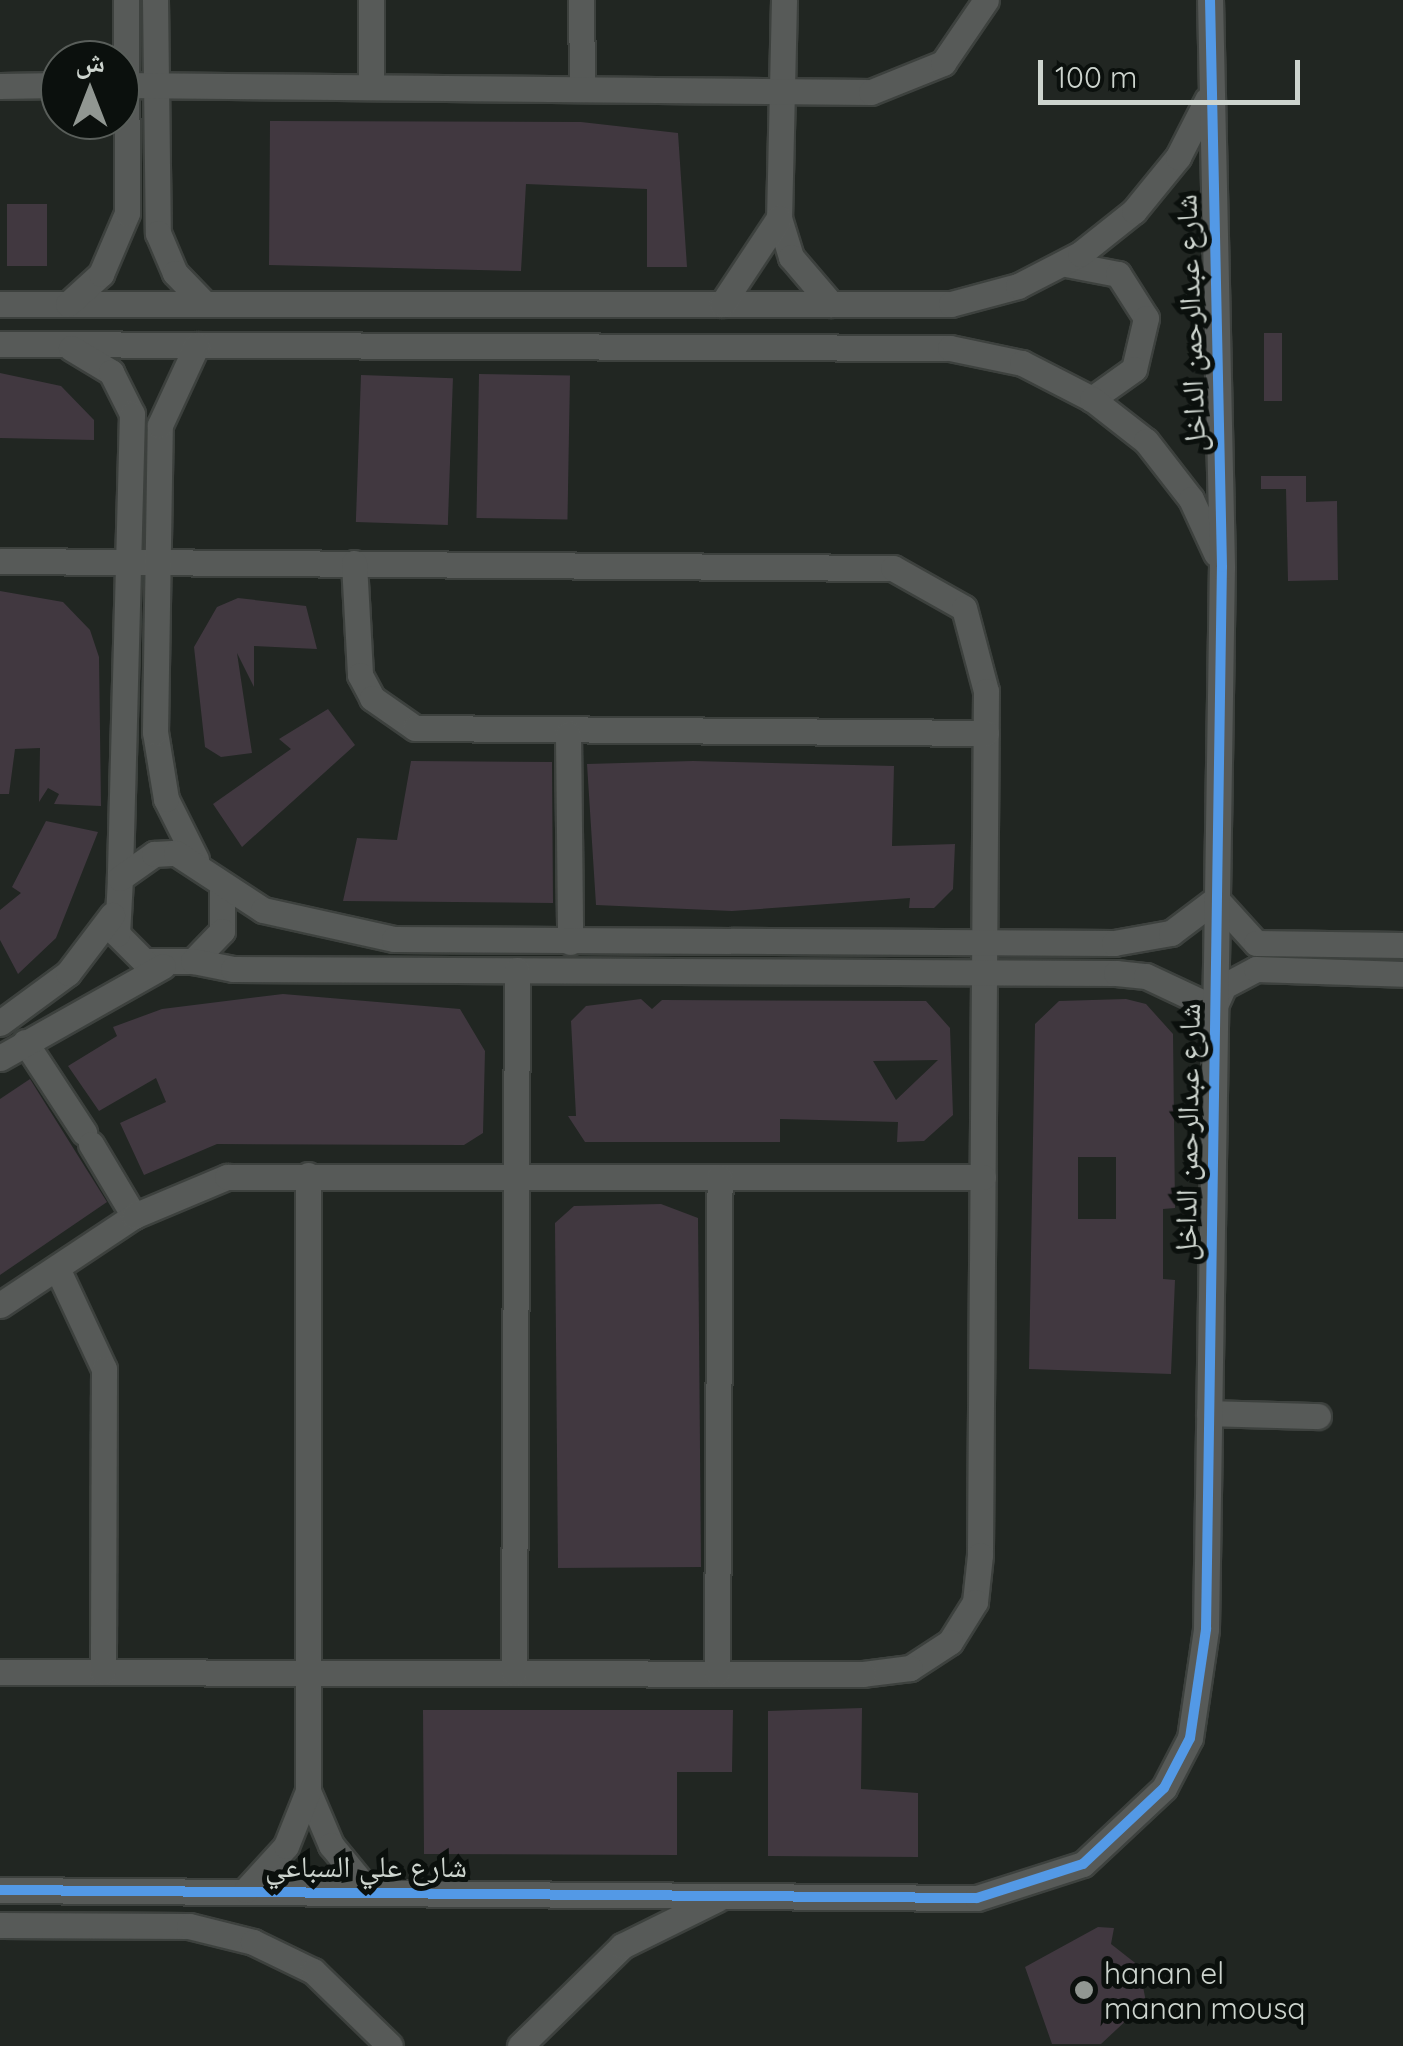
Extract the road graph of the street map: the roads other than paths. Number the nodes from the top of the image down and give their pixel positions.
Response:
1 (126, 0) edge
2 (155, 0) edge
3 (371, 0) edge
4 (581, 0) edge
5 (784, 0) edge
6 (986, 0) edge
7 (1210, 0) edge
8 (125, 40) edge
9 (40, 85) edge
10 (140, 85) edge
11 (154, 85) junction
12 (371, 85) junction
13 (0, 86) edge
14 (582, 86) junction
15 (783, 90) junction
16 (1209, 95) junction
17 (123, 140) edge
18 (779, 218) junction
19 (1066, 264) junction
20 (0, 304) edge
21 (68, 304) junction
22 (205, 304) junction
23 (722, 304) junction
24 (831, 304) junction
25 (0, 344) edge
26 (62, 344) junction
27 (197, 345) junction
28 (1092, 399) junction
29 (0, 561) edge
30 (131, 562) junction
31 (159, 562) junction
32 (354, 564) junction
33 (1222, 567) junction
34 (986, 733) junction
35 (568, 734) junction
36 (196, 859) junction
37 (120, 878) junction
38 (222, 890) junction
39 (1216, 899) junction
40 (112, 916) junction
41 (570, 942) junction
42 (985, 942) junction
43 (1403, 945) edge
44 (193, 961) junction
45 (163, 966) junction
46 (517, 970) junction
47 (984, 973) junction
48 (1403, 974) edge
49 (1214, 1008) junction
50 (0, 1023) edge
51 (25, 1042) junction
52 (0, 1058) edge
53 (308, 1175) junction
54 (516, 1176) junction
55 (720, 1176) junction
56 (983, 1178) junction
57 (134, 1216) junction
58 (57, 1268) junction
59 (0, 1305) edge
60 (1209, 1413) junction
61 (1318, 1416) dead end
62 (0, 1672) edge
63 (103, 1672) junction
64 (308, 1672) junction
65 (514, 1673) junction
66 (716, 1673) junction
67 (308, 1791) junction
68 (0, 1890) edge
69 (246, 1890) junction
70 (368, 1890) junction
71 (134, 1891) junction
72 (731, 1894) junction
73 (0, 1925) edge
74 (135, 1926) junction
75 (390, 2046) edge
76 (520, 2046) edge

1 - 8 street
2 - 11 street
3 - 12 street
4 - 14 street
5 - 15 street
6 - 15 street
7 - 16 street, شارع عبدالرحمن الداخل
9 - 13 street
10 - 11 street
11 - 12 street
11 - 22 street
12 - 14 street
14 - 15 street
15 - 18 street
16 - 19 street
16 - 33 street, شارع عبدالرحمن الداخل
17 - 21 street
18 - 23 street
18 - 24 street
19 - 24 street
19 - 28 street
20 - 21 street
21 - 22 street
22 - 23 street
23 - 24 street
25 - 26 street
26 - 27 street
26 - 30 street
27 - 28 street
27 - 31 street
28 - 33 street
29 - 30 street
30 - 31 street
30 - 37 street
31 - 32 street
31 - 36 street
32 - 34 street
32 - 35 street
33 - 39 street, شارع عبدالرحمن الداخل
34 - 35 street
34 - 42 street
35 - 41 street
36 - 37 street
36 - 38 street
37 - 40 street
38 - 41 street
38 - 44 street
39 - 42 street
39 - 43 street
39 - 49 street, شارع عبدالرحمن الداخل
40 - 45 street
40 - 50 street
41 - 42 street
42 - 47 street
44 - 45 street
44 - 46 street
45 - 51 street
46 - 47 street
46 - 54 street
47 - 49 street
47 - 56 street
48 - 49 street
49 - 60 street, شارع عبدالرحمن الداخل
51 - 52 street
51 - 57 street
53 - 54 street
53 - 57 street
53 - 64 street
54 - 55 street
54 - 65 street
55 - 56 street
55 - 66 street
56 - 66 street
57 - 58 street
58 - 59 street
58 - 63 street
60 - 61 street
60 - 72 street, شارع عبدالرحمن الداخل
62 - 63 street
63 - 64 street
64 - 65 street
64 - 67 street
65 - 66 street
67 - 69 street
67 - 70 street
68 - 71 street, شارع علي السباعي
69 - 70 street, شارع علي السباعي
69 - 71 street, شارع علي السباعي
70 - 72 street, شارع علي السباعي
71 - 74 street
72 - 76 street
73 - 74 street
74 - 75 street

